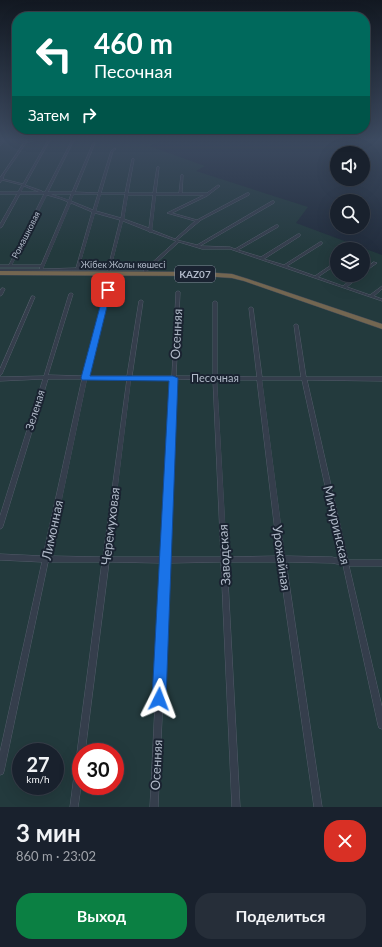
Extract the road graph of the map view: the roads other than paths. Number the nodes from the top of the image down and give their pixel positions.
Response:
1 (28, 178) edge
2 (53, 178) edge
3 (79, 178) edge
4 (105, 178) edge
5 (130, 178) edge
6 (157, 178) edge
7 (182, 178) edge
8 (0, 180) edge
9 (24, 185) junction
10 (220, 186) dead end
11 (0, 193) edge
12 (19, 193) junction
13 (45, 194) junction
14 (72, 194) junction
15 (100, 194) junction
16 (127, 194) junction
17 (155, 194) junction
18 (180, 194) junction
19 (207, 194) junction
20 (248, 194) dead end
21 (69, 201) junction
22 (273, 202) dead end
23 (94, 212) junction
24 (122, 219) junction
25 (197, 221) junction
26 (277, 226) dead end
27 (0, 227) edge
28 (150, 231) junction
29 (299, 235) dead end
30 (177, 241) junction
31 (321, 243) dead end
32 (198, 246) junction
33 (235, 250) junction
34 (261, 259) junction
35 (375, 263) dead end
36 (0, 266) edge
37 (10, 266) junction
38 (284, 267) junction
39 (330, 267) edge
40 (370, 267) edge
41 (42, 268) junction
42 (77, 270) junction
43 (109, 270) junction
44 (0, 272) edge
45 (144, 272) junction
46 (316, 277) junction
47 (350, 282) edge
48 (382, 286) edge
49 (344, 287) junction
50 (3, 289) dead end
51 (108, 290) dead end
52 (178, 292) dead end
53 (0, 294) edge
54 (71, 294) dead end
55 (371, 296) junction
56 (32, 297) dead end
57 (382, 300) edge
58 (141, 301) dead end
59 (215, 302) dead end
60 (251, 308) dead end
61 (296, 325) dead end
62 (382, 328) edge
63 (0, 374) edge
64 (45, 377) junction
65 (85, 378) junction
66 (129, 378) junction
67 (173, 378) junction
68 (215, 378) junction
69 (259, 378) junction
70 (0, 379) edge
71 (304, 379) junction
72 (382, 379) edge
73 (0, 526) edge
74 (0, 557) edge
75 (46, 559) junction
76 (282, 559) junction
77 (106, 560) junction
78 (165, 560) junction
79 (224, 560) junction
80 (345, 563) junction
81 (382, 563) edge
82 (382, 725) edge
83 (82, 743) edge
84 (0, 771) edge
85 (76, 795) edge
86 (74, 807) edge
87 (154, 807) edge
88 (236, 807) edge
89 (318, 807) edge

1 - 9 street
2 - 13 street, Ромашковая
3 - 14 street
4 - 15 street
5 - 16 street
6 - 17 street
7 - 18 street
8 - 9 street
9 - 12 street
9 - 13 street
10 - 19 street
11 - 12 street
12 - 13 street
12 - 27 street
13 - 14 street
13 - 21 street
13 - 37 street, Ромашковая
14 - 15 street
14 - 21 street
15 - 16 street
15 - 23 street
16 - 17 street
16 - 24 street
17 - 18 street
17 - 28 street
18 - 19 street
19 - 25 street
20 - 25 street
21 - 23 street
21 - 41 street
22 - 32 street
23 - 24 street
23 - 42 street
24 - 28 street
24 - 43 street
25 - 30 street
26 - 33 street
28 - 30 street
29 - 34 street
30 - 32 street
30 - 45 street
31 - 38 street
32 - 33 street
33 - 34 street
34 - 38 street
35 - 40 street
36 - 37 street
37 - 41 street
38 - 46 street
39 - 46 street
41 - 42 street
41 - 44 street
42 - 43 street
43 - 45 street
44 - 45 highway, Жібек Жолы көшесі / KAZ07
45 - 62 highway, Жібек Жолы көшесі / KAZ07
46 - 49 street
47 - 49 street
48 - 55 street
49 - 55 street
50 - 53 street
51 - 65 street, Лимонная
52 - 67 street, Осенняя
54 - 64 street, Зеленая
55 - 57 street
56 - 63 street
58 - 66 street, Черемуховая
59 - 68 street, Заводская
60 - 69 street, Урожайная
61 - 71 street, Мичуринская
64 - 65 street, Песочная
64 - 70 street, Песочная
64 - 73 street, Зеленая
65 - 66 street, Песочная
65 - 75 street, Лимонная
66 - 67 street, Песочная
66 - 77 street, Черемуховая
67 - 68 street, Песочная
67 - 78 street, Осенняя
68 - 69 street, Песочная
68 - 79 street, Заводская
69 - 71 street, Песочная
69 - 76 street, Урожайная
71 - 72 street, Песочная
71 - 80 street, Мичуринская
74 - 75 street
75 - 77 street
75 - 84 street, Лимонная
76 - 79 street
76 - 80 street
76 - 89 street, Урожайная
77 - 78 street
77 - 83 street, Черемуховая
78 - 79 street
78 - 87 street, Осенняя
79 - 88 street, Заводская
80 - 81 street
80 - 82 street, Мичуринская
85 - 86 street, Черемуховая

